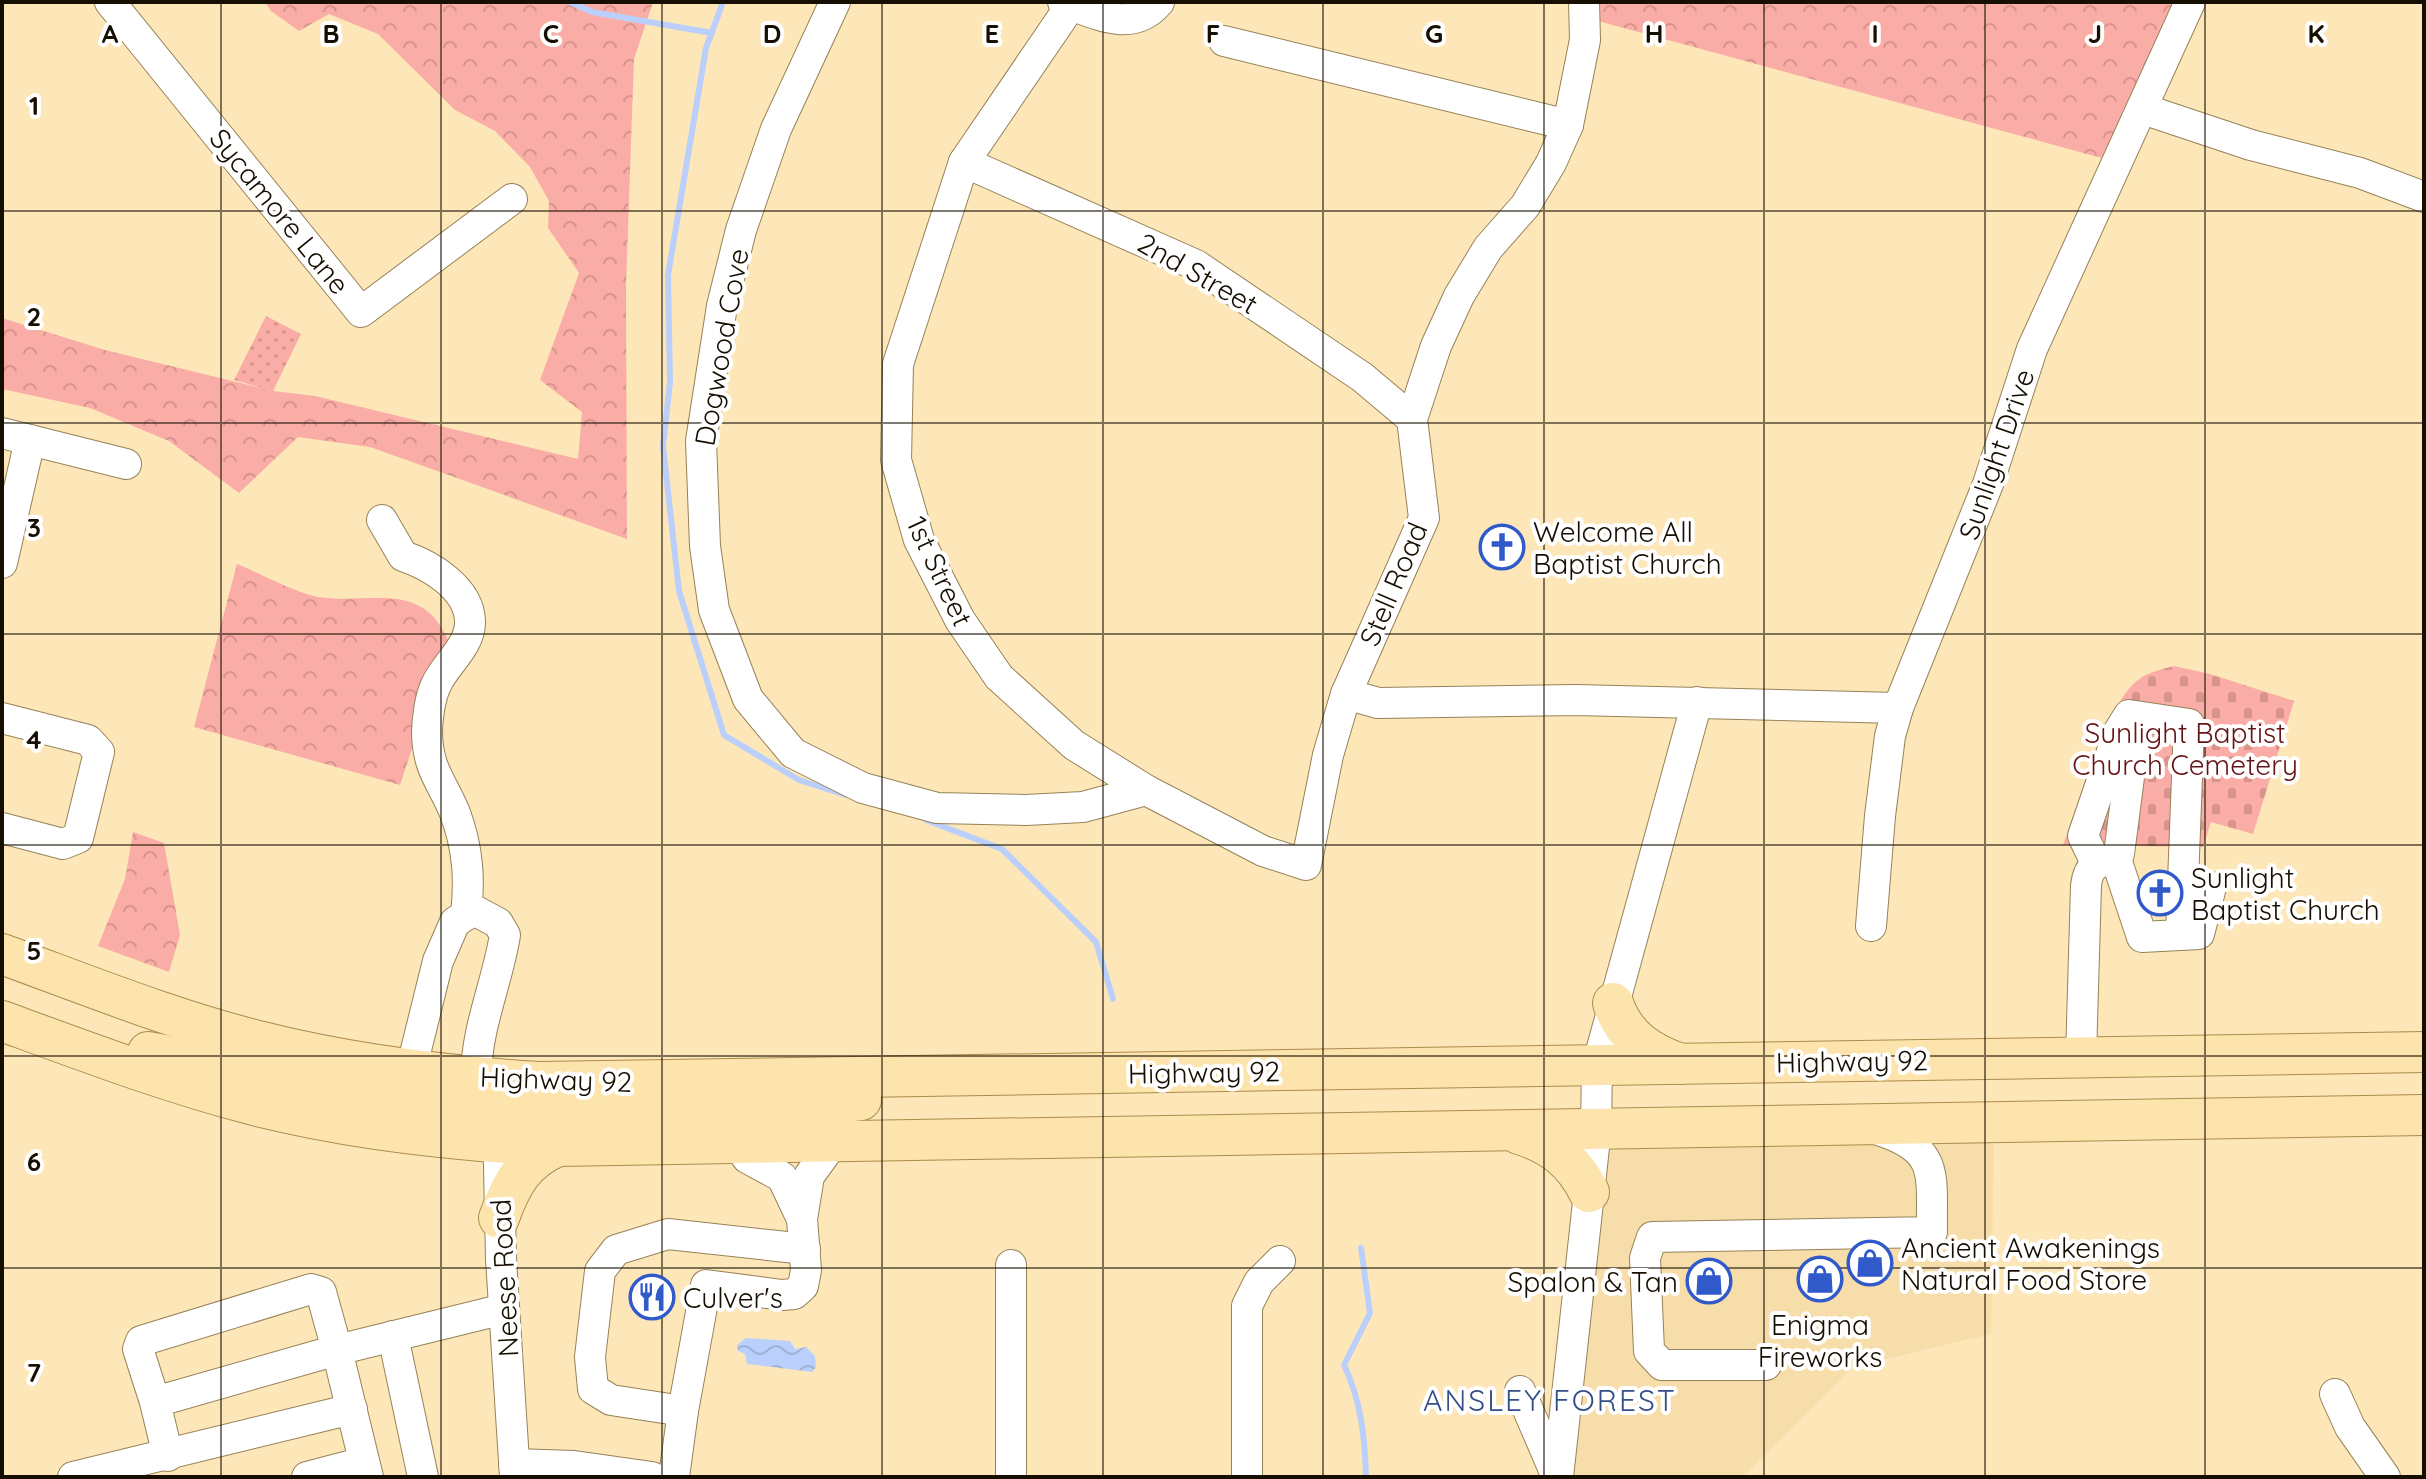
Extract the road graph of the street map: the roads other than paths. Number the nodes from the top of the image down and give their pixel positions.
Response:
1 (110, 2) edge
2 (835, 2) edge
3 (1159, 2) edge
4 (1584, 2) edge
5 (2190, 2) edge
6 (1067, 3) edge
7 (1224, 41) dead end
8 (2143, 109) junction
9 (1568, 125) junction
10 (964, 162) junction
11 (2424, 197) edge
12 (512, 199) dead end
13 (1412, 419) junction
14 (16, 436) edge
15 (126, 464) dead end
16 (382, 520) dead end
17 (2, 563) edge
18 (1346, 694) junction
19 (1697, 702) junction
20 (1898, 708) junction
21 (2, 718) edge
22 (1146, 790) junction
23 (2, 828) edge
24 (2106, 861) junction
25 (1306, 865) joint
26 (2211, 887) dead end
27 (466, 915) junction
28 (1871, 926) dead end
29 (2181, 935) junction
30 (2, 954) edge
31 (2, 983) edge
32 (1613, 1003) junction
33 (150, 1008) junction
34 (2, 1021) edge
35 (72, 1047) junction
36 (2424, 1052) edge
37 (2081, 1057) junction
38 (1681, 1064) junction
39 (1597, 1066) junction
40 (411, 1070) junction
41 (492, 1103) junction
42 (2424, 1115) edge
43 (1982, 1123) junction
44 (1862, 1125) junction
45 (1596, 1129) junction
46 (1504, 1131) junction
47 (431, 1136) junction
48 (833, 1143) junction
49 (738, 1144) junction
50 (558, 1146) junction
51 (1931, 1171) junction
52 (1589, 1192) junction
53 (499, 1206) junction
54 (802, 1219) junction
55 (805, 1249) junction
56 (1280, 1261) dead end
57 (1011, 1265) dead end
58 (504, 1309) junction
59 (393, 1336) junction
60 (337, 1350) junction
61 (1766, 1365) dead end
62 (1520, 1391) dead end
63 (2335, 1394) dead end
64 (155, 1402) junction
65 (352, 1409) junction
66 (683, 1411) junction
67 (168, 1456) junction
68 (366, 1470) edge
69 (515, 1470) edge
70 (107, 1473) edge
71 (638, 1476) edge
72 (73, 1477) edge
73 (307, 1477) edge
74 (423, 1477) edge
75 (674, 1477) edge
76 (1011, 1477) edge
77 (1247, 1477) edge
78 (1558, 1477) edge
79 (2385, 1477) edge

1 - 12 street, Sycamore Lane
2 - 22 street, Dogwood Cove
3 - 6 street, 1st Street
4 - 9 street, Stell Road
5 - 8 street, Sunlight Drive
6 - 10 street, 1st Street
7 - 9 street
8 - 11 street
8 - 20 street, Sunlight Drive
9 - 13 street, Stell Road
10 - 13 street, 2nd Street
10 - 22 street, 1st Street
13 - 18 street, Stell Road
14 - 15 street
14 - 17 street
16 - 27 street
18 - 19 street
18 - 25 street, Stell Road
19 - 20 street
19 - 32 street
20 - 28 street, Sunlight Drive
21 - 23 street
22 - 25 street, 1st Street
24 - 29 street
24 - 29 street
24 - 37 street
26 - 29 street
27 - 40 street
27 - 41 street, Neese Road
30 - 33 main road, Highway 92
31 - 33 main road
32 - 38 main road
32 - 39 street
33 - 40 main road, Highway 92
34 - 35 main road, Highway 92
35 - 41 main road
35 - 47 main road, Highway 92
36 - 37 main road, Highway 92
37 - 38 main road, Highway 92
38 - 39 main road, Highway 92
39 - 41 main road, Highway 92
39 - 45 street
40 - 41 main road, Highway 92
41 - 47 main road, Highway 92
41 - 50 main road, Highway 92
41 - 53 street, Neese Road
42 - 43 main road, Highway 92
43 - 44 main road, Highway 92
43 - 51 street
44 - 45 main road, Highway 92
44 - 51 street
45 - 46 main road, Highway 92
45 - 52 street
46 - 48 main road, Highway 92
46 - 52 main road
47 - 53 main road
48 - 49 main road, Highway 92
48 - 54 street
49 - 50 main road, Highway 92
49 - 54 street
50 - 53 main road
51 - 61 street
52 - 78 street
53 - 58 street, Neese Road
54 - 55 street
55 - 66 street
55 - 66 street
56 - 77 street
57 - 76 street
58 - 59 street
58 - 69 street, Neese Road
59 - 60 street
59 - 74 street
60 - 64 street
60 - 64 street
60 - 65 street
62 - 78 street
63 - 79 street
64 - 67 street
65 - 67 street
65 - 68 street
66 - 75 street
67 - 70 street
68 - 73 street
69 - 71 street
70 - 72 street

